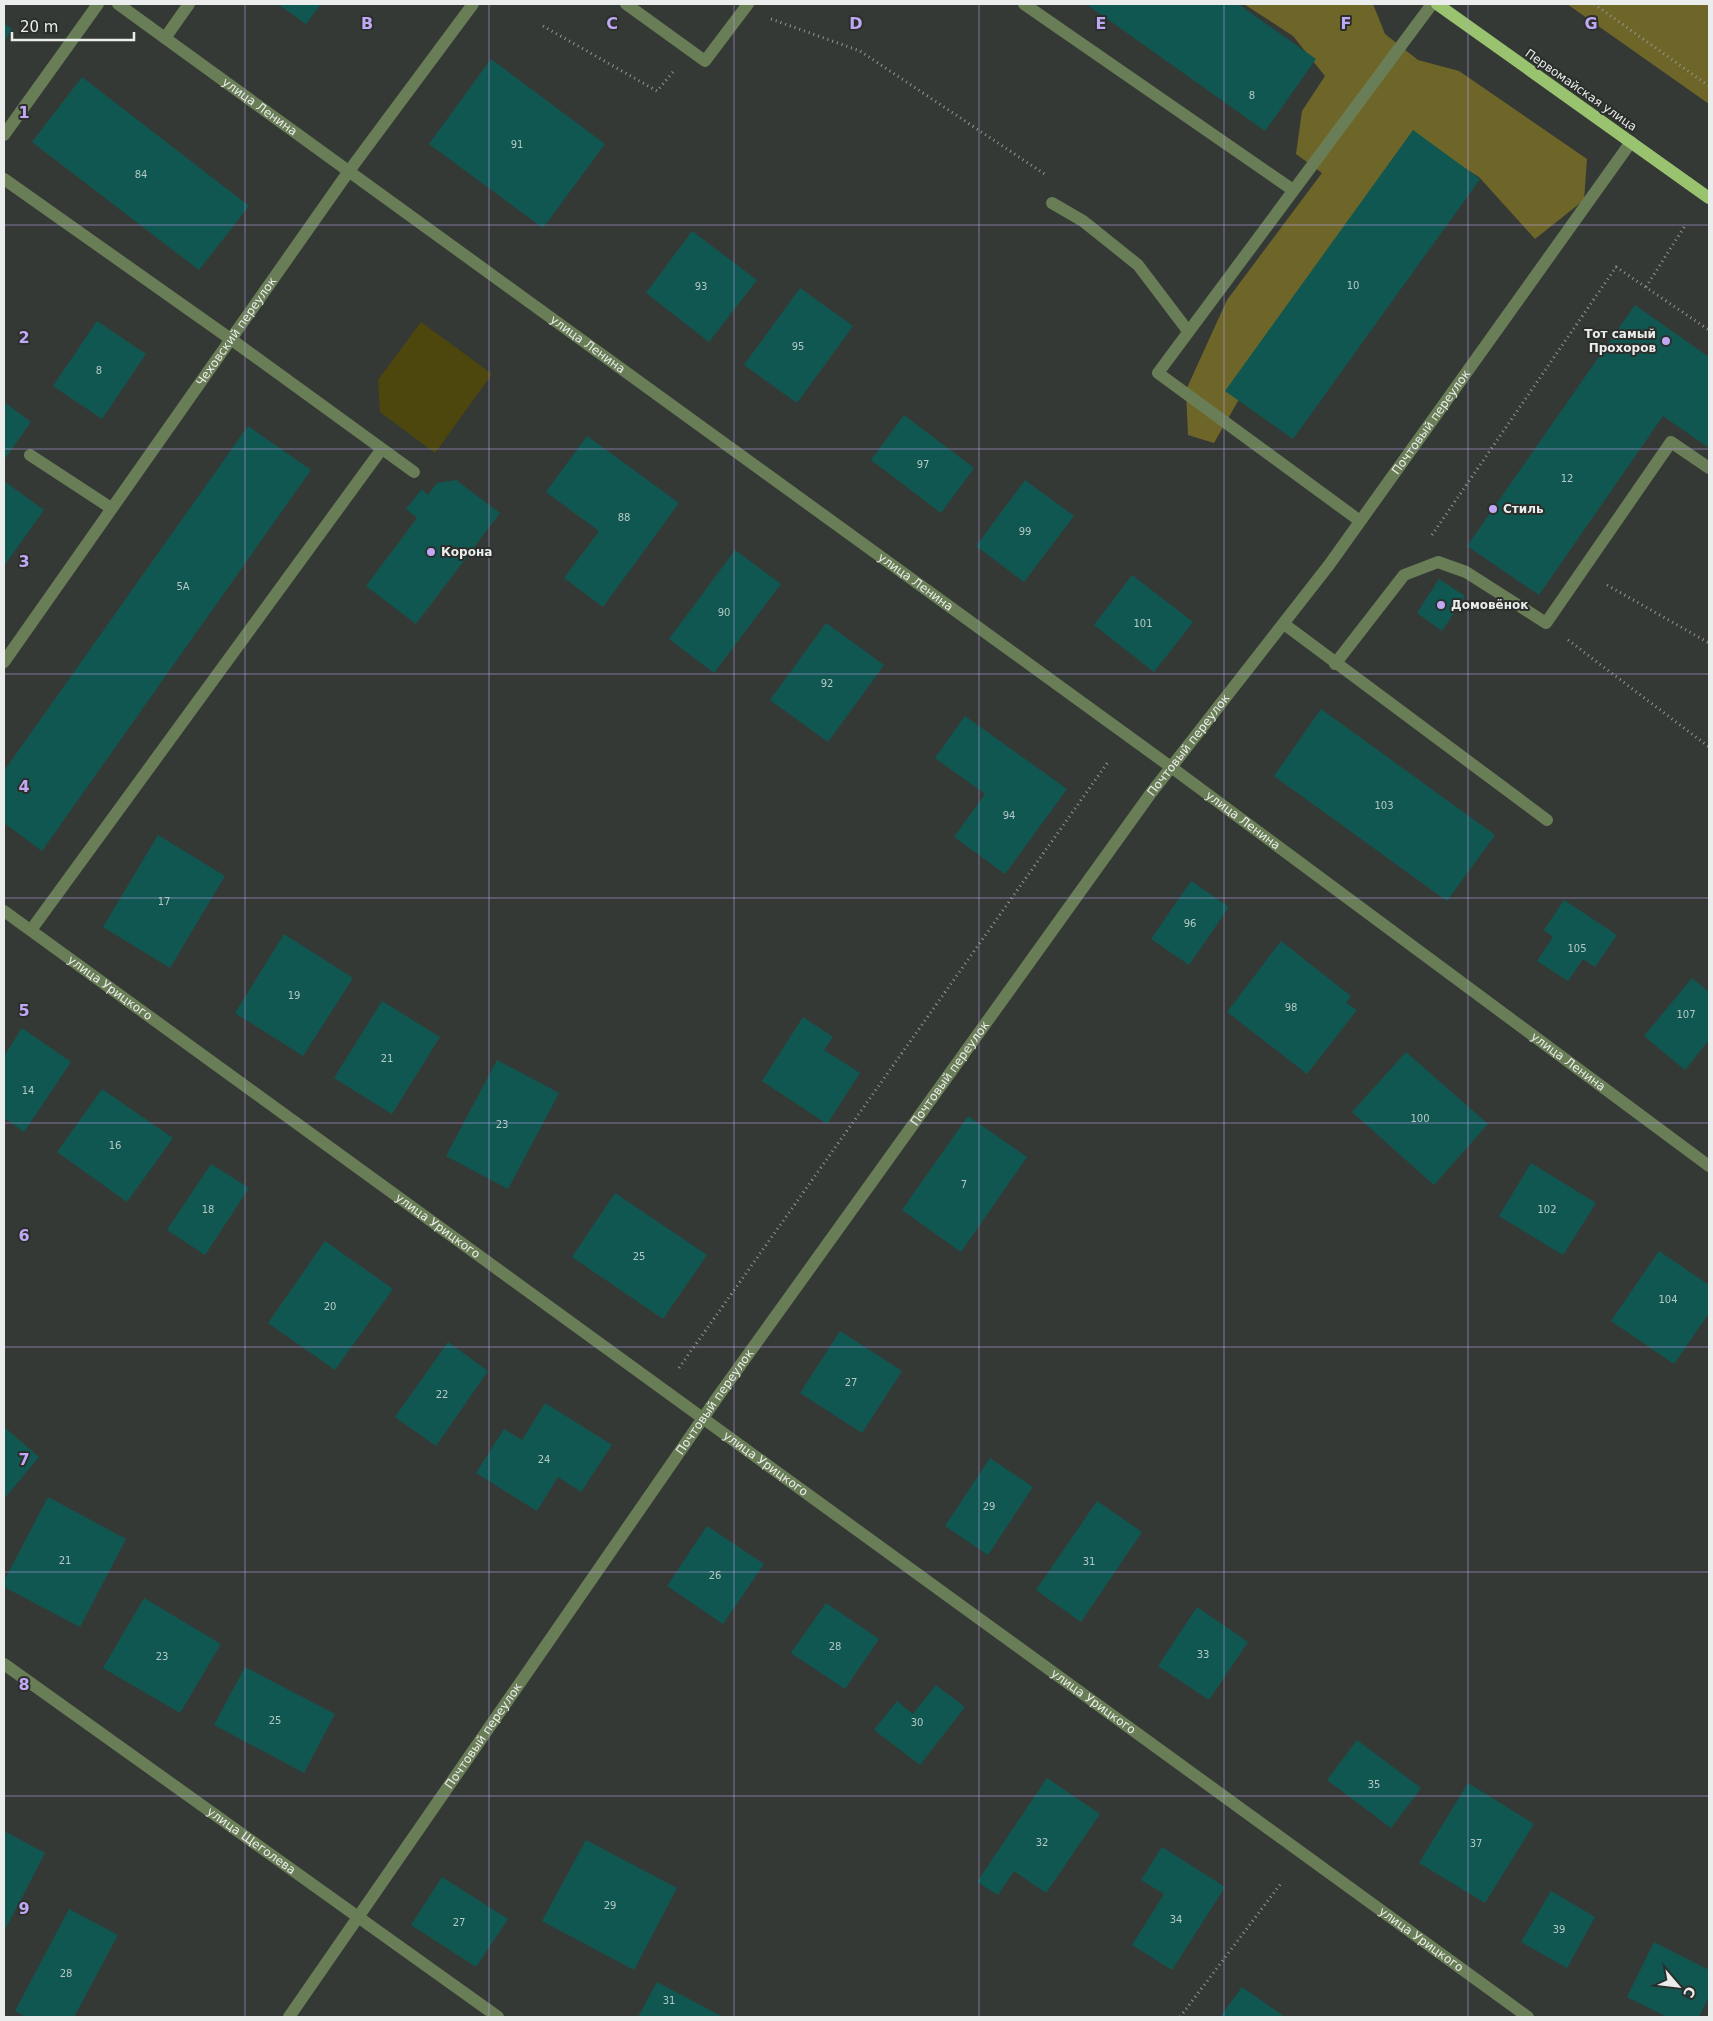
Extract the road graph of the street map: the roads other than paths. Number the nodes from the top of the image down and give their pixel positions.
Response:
1 (98, 4) edge
2 (118, 4) edge
3 (190, 4) edge
4 (473, 4) edge
5 (626, 4) edge
6 (1024, 4) edge
7 (1432, 4) edge
8 (1437, 4) edge
9 (746, 7) edge
10 (164, 38) junction
11 (4, 134) edge
12 (1631, 142) junction
13 (349, 171) junction
14 (4, 179) edge
15 (1293, 190) junction
16 (1709, 198) edge
17 (1052, 203) dead end
18 (1188, 331) junction
19 (232, 340) junction
20 (381, 450) junction
21 (30, 455) dead end
22 (1709, 468) edge
23 (414, 472) dead end
24 (111, 508) junction
25 (1360, 521) junction
26 (1284, 624) junction
27 (4, 662) edge
28 (1335, 664) junction
29 (1171, 767) junction
30 (1547, 820) dead end
31 (4, 911) edge
32 (31, 930) junction
33 (1709, 1166) edge
34 (702, 1420) junction
35 (4, 1664) edge
36 (358, 1917) junction
37 (289, 2017) edge
38 (498, 2017) edge
39 (1528, 2017) edge

1 - 11 street
2 - 10 street, улица Ленина
3 - 10 street
4 - 13 street, Чеховский переулок
5 - 9 street
6 - 15 street
7 - 15 street
8 - 12 main road, Первомайская улица
10 - 13 street, улица Ленина
12 - 16 main road, Первомайская улица
12 - 25 street, Почтовый переулок
13 - 19 street, Чеховский переулок
13 - 29 street, улица Ленина
14 - 19 street
15 - 18 street
17 - 18 street
18 - 25 street
19 - 20 street
19 - 24 street, Чеховский переулок
20 - 23 street
20 - 32 street
21 - 24 street
22 - 28 street
24 - 27 street, Чеховский переулок
25 - 26 street, Почтовый переулок
26 - 28 street
26 - 29 street, Почтовый переулок
28 - 30 street
29 - 33 street, улица Ленина
29 - 34 street, Почтовый переулок
31 - 32 street, улица Урицкого
32 - 34 street, улица Урицкого
34 - 36 street, Почтовый переулок
34 - 39 street, улица Урицкого
35 - 36 street, улица Щеголева
36 - 37 street, Почтовый переулок
36 - 38 street, улица Щеголева

